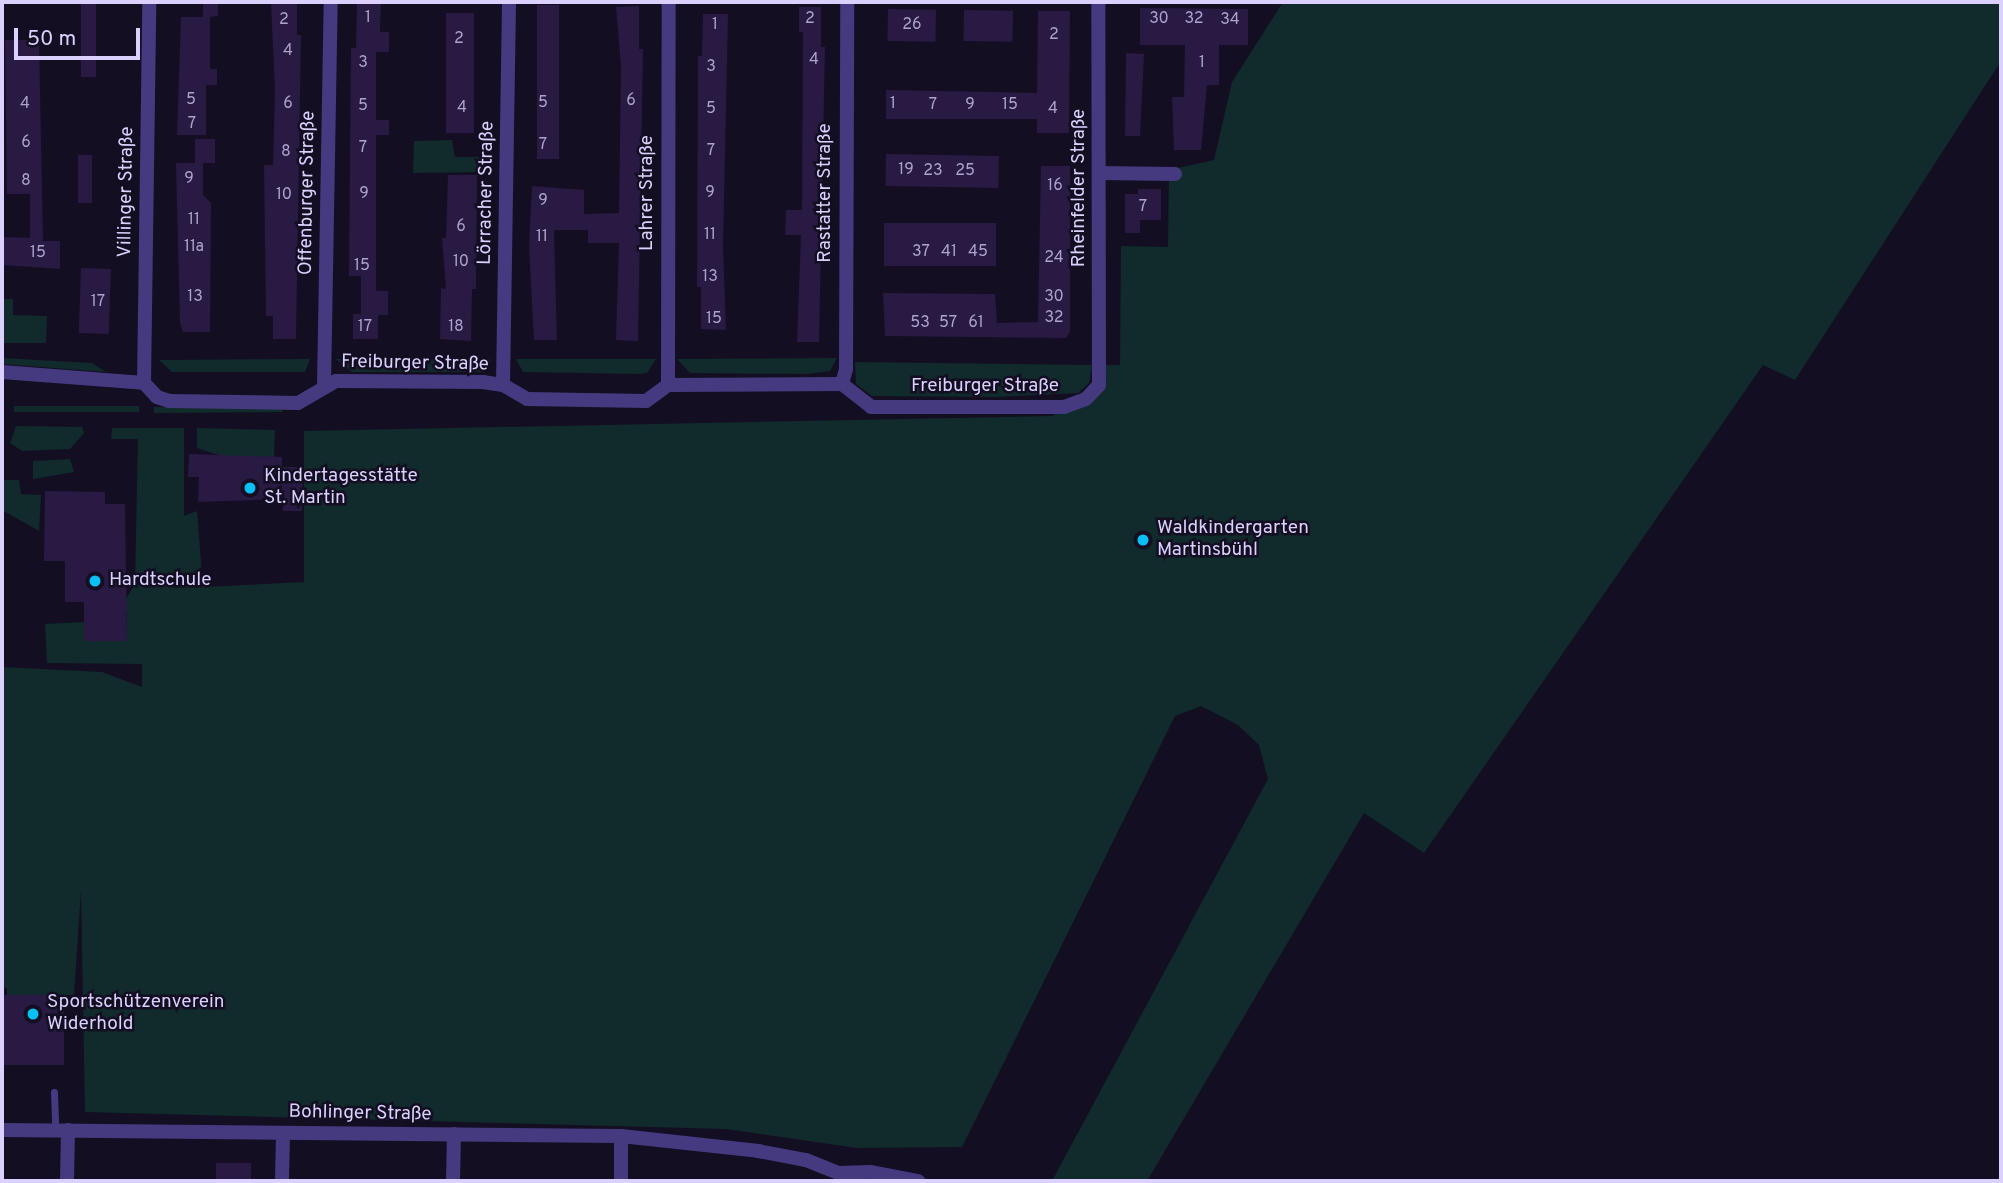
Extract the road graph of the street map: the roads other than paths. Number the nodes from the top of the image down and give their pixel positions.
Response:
1 (149, 2) edge
2 (331, 2) edge
3 (509, 2) edge
4 (669, 2) edge
5 (847, 2) edge
6 (1098, 2) edge
7 (1099, 173) junction
8 (1175, 174) dead end
9 (2, 372) edge
10 (1099, 374) joint
11 (144, 383) junction
12 (842, 384) junction
13 (503, 385) junction
14 (668, 385) junction
15 (324, 386) junction
16 (54, 1092) dead end
17 (2, 1130) edge
18 (61, 1130) junction
19 (283, 1133) junction
20 (454, 1134) junction
21 (621, 1136) junction
22 (837, 1177) edge
23 (67, 1181) edge
24 (282, 1181) edge
25 (453, 1181) edge
26 (621, 1181) edge
27 (918, 1181) edge

1 - 11 street, Villinger Straße
2 - 15 street, Offenburger Straße
3 - 13 street, Lörracher Straße
4 - 14 street, Lahrer Straße
5 - 12 street, Rastatter Straße
6 - 7 street, Rheinfelder Straße
7 - 8 street
7 - 10 street, Rheinfelder Straße
9 - 11 street, Freiburger Straße
10 - 12 street, Freiburger Straße
11 - 15 street, Freiburger Straße
12 - 14 street, Freiburger Straße
13 - 14 street, Freiburger Straße
13 - 15 street, Freiburger Straße
16 - 18 lane
17 - 18 street, Bohlinger Straße
18 - 19 street, Bohlinger Straße
18 - 23 street
19 - 20 street, Bohlinger Straße
19 - 24 street
20 - 21 street, Bohlinger Straße
20 - 25 street
21 - 22 street, Bohlinger Straße
21 - 26 street
22 - 27 street

